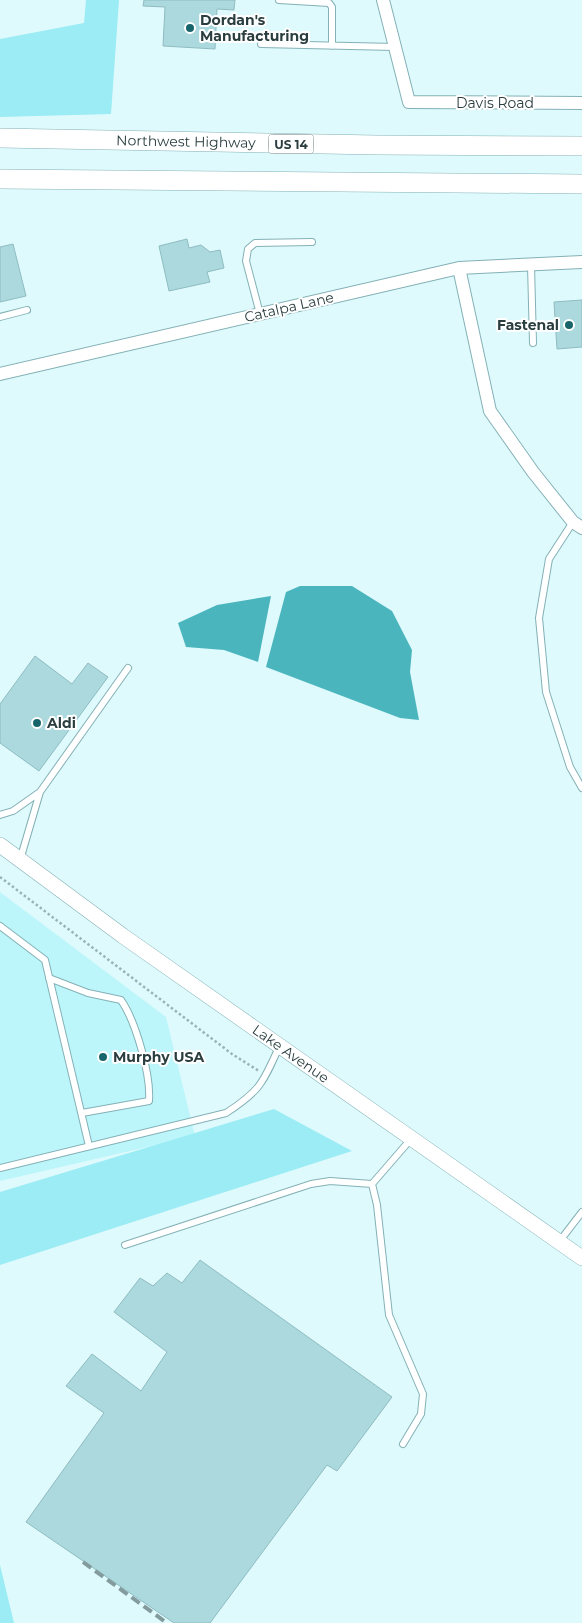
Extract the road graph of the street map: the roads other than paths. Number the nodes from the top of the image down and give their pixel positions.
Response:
1 (279, 0) edge
2 (383, 0) edge
3 (261, 44) dead end
4 (332, 46) junction
5 (395, 47) junction
6 (582, 103) edge
7 (0, 138) edge
8 (582, 146) edge
9 (0, 179) edge
10 (582, 184) edge
11 (312, 242) dead end
12 (582, 262) edge
13 (532, 264) junction
14 (459, 268) junction
15 (27, 310) dead end
16 (260, 314) junction
17 (0, 316) edge
18 (533, 343) dead end
19 (0, 374) edge
20 (577, 525) edge
21 (128, 668) dead end
22 (582, 788) edge
23 (40, 792) junction
24 (0, 815) edge
25 (0, 845) edge
26 (20, 860) junction
27 (0, 926) edge
28 (49, 978) junction
29 (280, 1046) junction
30 (82, 1114) junction
31 (412, 1138) junction
32 (89, 1146) junction
33 (0, 1168) edge
34 (372, 1184) junction
35 (582, 1212) edge
36 (559, 1242) junction
37 (125, 1245) dead end
38 (582, 1258) edge
39 (403, 1444) dead end

1 - 4 lane
2 - 5 street
3 - 4 lane
4 - 5 lane
5 - 6 street, Davis Road
7 - 8 main road, Northwest Highway / US 14
9 - 10 main road
11 - 16 lane
12 - 13 street, Catalpa Lane
13 - 14 street, Catalpa Lane
13 - 18 lane
14 - 16 street, Catalpa Lane
14 - 20 street
15 - 17 lane
16 - 19 street, Catalpa Lane
20 - 22 lane
21 - 23 lane
23 - 24 lane
23 - 26 lane
25 - 26 street, Lake Avenue
26 - 29 street, Lake Avenue
27 - 28 lane
28 - 30 lane
28 - 30 lane
29 - 31 street, Lake Avenue
29 - 32 lane
30 - 32 lane
31 - 34 lane
31 - 36 street, Lake Avenue
32 - 33 lane
34 - 37 lane
34 - 39 lane
35 - 36 lane
36 - 38 street, Lake Avenue

